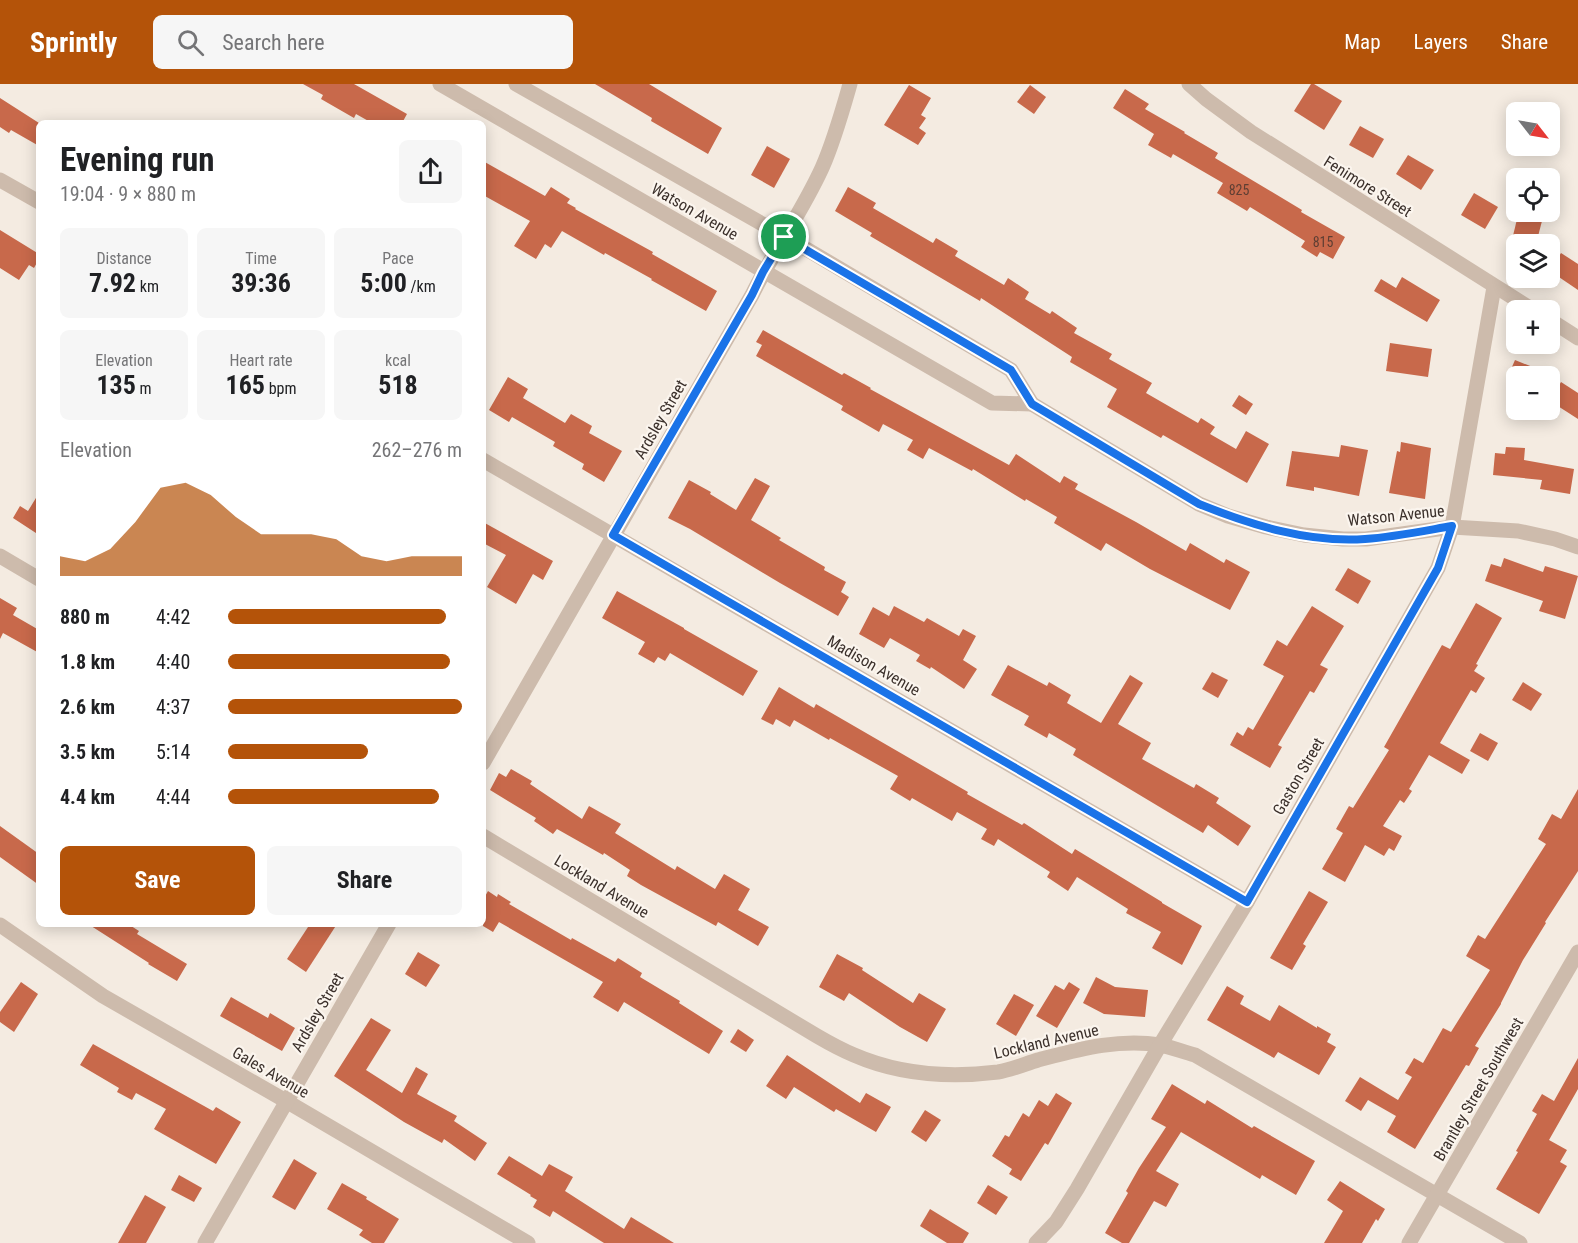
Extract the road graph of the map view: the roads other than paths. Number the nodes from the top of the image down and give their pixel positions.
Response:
1 (440, 84) edge
2 (516, 84) edge
3 (850, 84) edge
4 (1189, 84) edge
5 (0, 180) edge
6 (36, 200) edge
7 (784, 237) junction
8 (763, 272) junction
9 (1494, 287) junction
10 (1516, 300) edge
11 (1560, 326) edge
12 (1578, 338) edge
13 (1032, 404) junction
14 (486, 462) edge
15 (1452, 526) junction
16 (613, 535) junction
17 (1578, 547) edge
18 (0, 556) edge
19 (36, 577) edge
20 (486, 758) edge
21 (486, 838) edge
22 (1247, 902) junction
23 (0, 925) edge
24 (387, 927) edge
25 (1578, 952) edge
26 (1160, 1045) junction
27 (286, 1101) junction
28 (1437, 1195) junction
29 (205, 1243) edge
30 (528, 1243) edge
31 (1036, 1243) edge
32 (1409, 1243) edge
33 (1520, 1243) edge

1 - 8 street, Watson Avenue
2 - 7 street, Watson Avenue
3 - 7 street, Ardsley Street
4 - 9 street, Fenimore Street
5 - 6 street
7 - 8 street, Ardsley Street
7 - 13 street, Watson Avenue
8 - 13 street, Watson Avenue
8 - 16 street, Ardsley Street
9 - 10 street, Fenimore Street
9 - 15 street, Gaston Street
11 - 12 street
13 - 15 street, Watson Avenue
14 - 16 street, Madison Avenue
15 - 17 street, Watson Avenue
15 - 22 street, Gaston Street
16 - 20 street, Ardsley Street
16 - 22 street, Madison Avenue
18 - 19 street
21 - 26 street, Lockland Avenue
22 - 26 street, Gaston Street
23 - 27 street, Gales Avenue
24 - 27 street, Ardsley Street
25 - 28 street, Brantley Street Southwest
26 - 28 street, Lockland Avenue
26 - 31 street, Gaston Street
27 - 29 street, Ardsley Street
27 - 30 street, Gales Avenue
28 - 32 street, Brantley Street Southwest
28 - 33 street, Lockland Avenue

